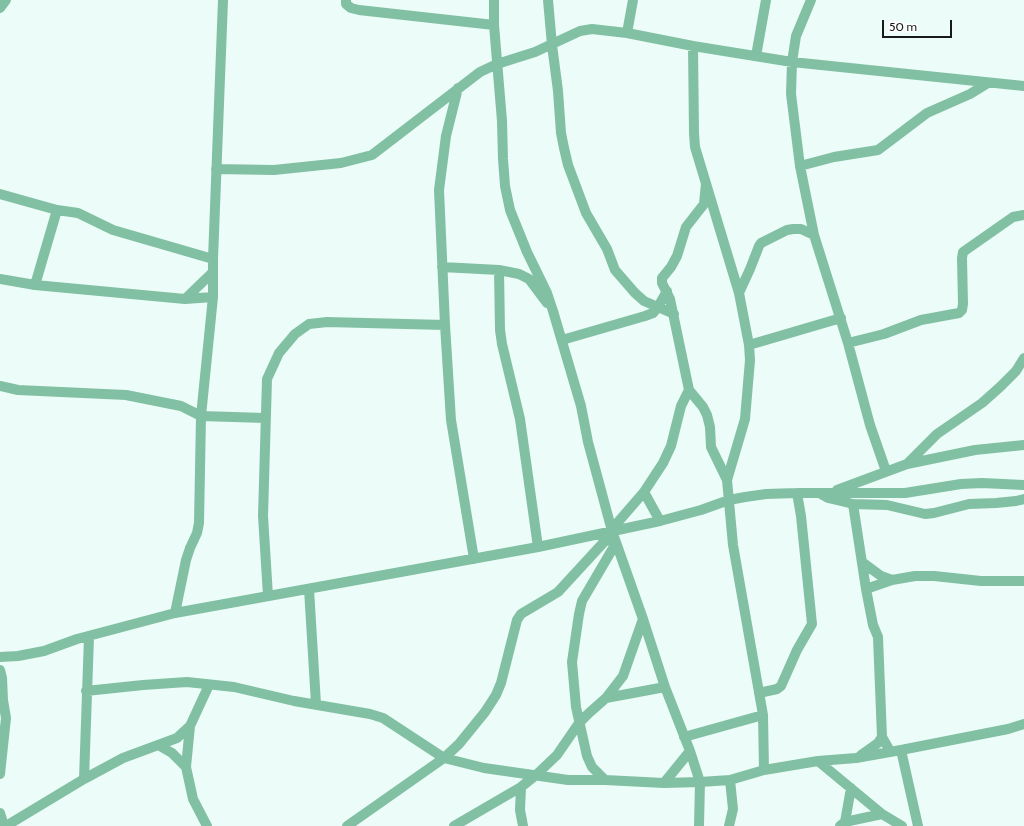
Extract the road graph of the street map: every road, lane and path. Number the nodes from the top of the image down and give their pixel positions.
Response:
1 (6, 0) edge
2 (223, 0) edge
3 (346, 0) edge
4 (494, 0) edge
5 (548, 0) edge
6 (633, 0) edge
7 (766, 0) edge
8 (811, 0) edge
9 (0, 8) edge
10 (494, 25) junction
11 (627, 33) junction
12 (552, 45) junction
13 (693, 46) junction
14 (536, 52) junction
15 (756, 56) junction
16 (792, 62) junction
17 (554, 63) junction
18 (497, 64) junction
19 (988, 83) junction
20 (1024, 86) edge
21 (458, 88) junction
22 (800, 166) junction
23 (216, 169) junction
24 (706, 183) junction
25 (0, 194) edge
26 (57, 210) junction
27 (1024, 215) edge
28 (814, 235) junction
29 (213, 259) junction
30 (442, 267) junction
31 (499, 270) junction
32 (213, 272) junction
33 (0, 279) edge
34 (35, 285) junction
35 (667, 291) junction
36 (739, 292) junction
37 (213, 297) junction
38 (185, 300) junction
39 (658, 307) junction
40 (553, 310) junction
41 (674, 314) junction
42 (841, 318) junction
43 (444, 325) junction
44 (562, 340) junction
45 (848, 343) junction
46 (749, 344) junction
47 (1024, 358) edge
48 (0, 386) edge
49 (689, 390) junction
50 (201, 416) junction
51 (266, 418) junction
52 (1024, 445) edge
53 (907, 464) junction
54 (886, 471) junction
55 (727, 480) junction
56 (1024, 485) edge
57 (644, 492) junction
58 (825, 492) junction
59 (797, 493) junction
60 (1024, 499) edge
61 (729, 500) junction
62 (852, 504) junction
63 (660, 521) junction
64 (615, 536) junction
65 (538, 547) junction
66 (474, 559) junction
67 (862, 562) junction
68 (892, 580) junction
69 (1024, 581) edge
70 (309, 589) junction
71 (866, 589) junction
72 (268, 596) junction
73 (175, 612) junction
74 (643, 619) junction
75 (89, 637) junction
76 (0, 656) edge
77 (0, 670) edge
78 (209, 685) junction
79 (665, 687) junction
80 (86, 691) junction
81 (759, 693) junction
82 (606, 698) junction
83 (316, 704) junction
84 (763, 716) junction
85 (579, 723) junction
86 (1024, 724) edge
87 (190, 726) junction
88 (684, 737) junction
89 (882, 737) junction
90 (160, 746) junction
91 (901, 750) junction
92 (690, 751) junction
93 (890, 752) junction
94 (444, 758) junction
95 (856, 758) junction
96 (818, 761) junction
97 (186, 767) junction
98 (764, 770) junction
99 (0, 774) edge
100 (536, 775) junction
101 (84, 778) junction
102 (605, 780) junction
103 (730, 780) junction
104 (700, 782) junction
105 (664, 783) junction
106 (521, 787) junction
107 (851, 788) junction
108 (0, 813) edge
109 (882, 814) junction
110 (843, 824) edge
111 (5, 826) edge
112 (207, 826) edge
113 (347, 826) edge
114 (454, 826) edge
115 (523, 826) edge
116 (699, 826) edge
117 (729, 826) edge
118 (902, 826) edge
119 (918, 826) edge

1 - 9 street
2 - 23 street
3 - 10 street
4 - 10 street
5 - 12 street
6 - 11 street
7 - 15 street
8 - 16 street
10 - 18 street
11 - 12 street
11 - 13 street
12 - 14 street
12 - 17 street
13 - 15 street
13 - 24 street
14 - 17 street
14 - 18 street
15 - 16 street
16 - 19 street
16 - 22 street
17 - 39 street
18 - 21 street
18 - 40 street
19 - 20 street
19 - 22 street
21 - 23 street
21 - 30 street
22 - 28 street
23 - 29 street
24 - 35 street
24 - 36 street
25 - 26 street
26 - 29 street
26 - 34 street
27 - 45 street
28 - 36 street
28 - 42 street
29 - 32 street
30 - 31 street
30 - 43 street
31 - 40 street
31 - 65 street
32 - 37 street
32 - 38 street
33 - 34 street
34 - 38 street
35 - 39 street
35 - 41 street
36 - 46 street
37 - 38 street
37 - 50 street
39 - 41 street
39 - 44 street
40 - 44 street
41 - 49 street
42 - 45 street
42 - 46 street
43 - 51 street
43 - 66 street
44 - 64 street
45 - 54 street
46 - 55 street
47 - 53 street
48 - 50 street
49 - 55 street
49 - 57 street
50 - 51 street
50 - 73 street
51 - 72 street
52 - 53 street
53 - 54 street
54 - 58 street
55 - 61 street
56 - 58 street
57 - 63 street
57 - 64 street
58 - 59 street
58 - 62 street
59 - 61 street
59 - 81 street
60 - 62 street
61 - 63 street
61 - 81 street
62 - 67 street
63 - 64 street
64 - 65 street
64 - 74 street
64 - 85 street
64 - 94 street
65 - 66 street
66 - 70 street
67 - 68 street
67 - 71 street
68 - 69 street
68 - 71 street
70 - 72 street
70 - 83 street
71 - 89 street
72 - 73 street
73 - 75 street
74 - 79 street
74 - 82 street
75 - 76 street
75 - 80 street
77 - 99 street
78 - 80 street
78 - 83 street
78 - 87 street
79 - 82 street
79 - 88 street
80 - 101 street
81 - 84 street
82 - 85 street
83 - 94 street
84 - 88 street
84 - 98 street
85 - 100 street
85 - 102 street
86 - 91 street
87 - 90 street
87 - 97 street
88 - 92 street
89 - 93 street
89 - 95 street
90 - 97 street
90 - 101 street
91 - 93 street
91 - 119 street
92 - 104 street
92 - 105 street
93 - 95 street
94 - 100 street
94 - 113 street
95 - 96 street
96 - 98 street
96 - 107 street
97 - 112 street
98 - 103 street
100 - 102 street
100 - 106 street
101 - 111 street
102 - 105 street
103 - 104 street
103 - 117 street
104 - 105 street
104 - 116 street
106 - 114 street
106 - 115 street
107 - 109 street
107 - 110 street
108 - 111 street
109 - 110 street
109 - 118 street

